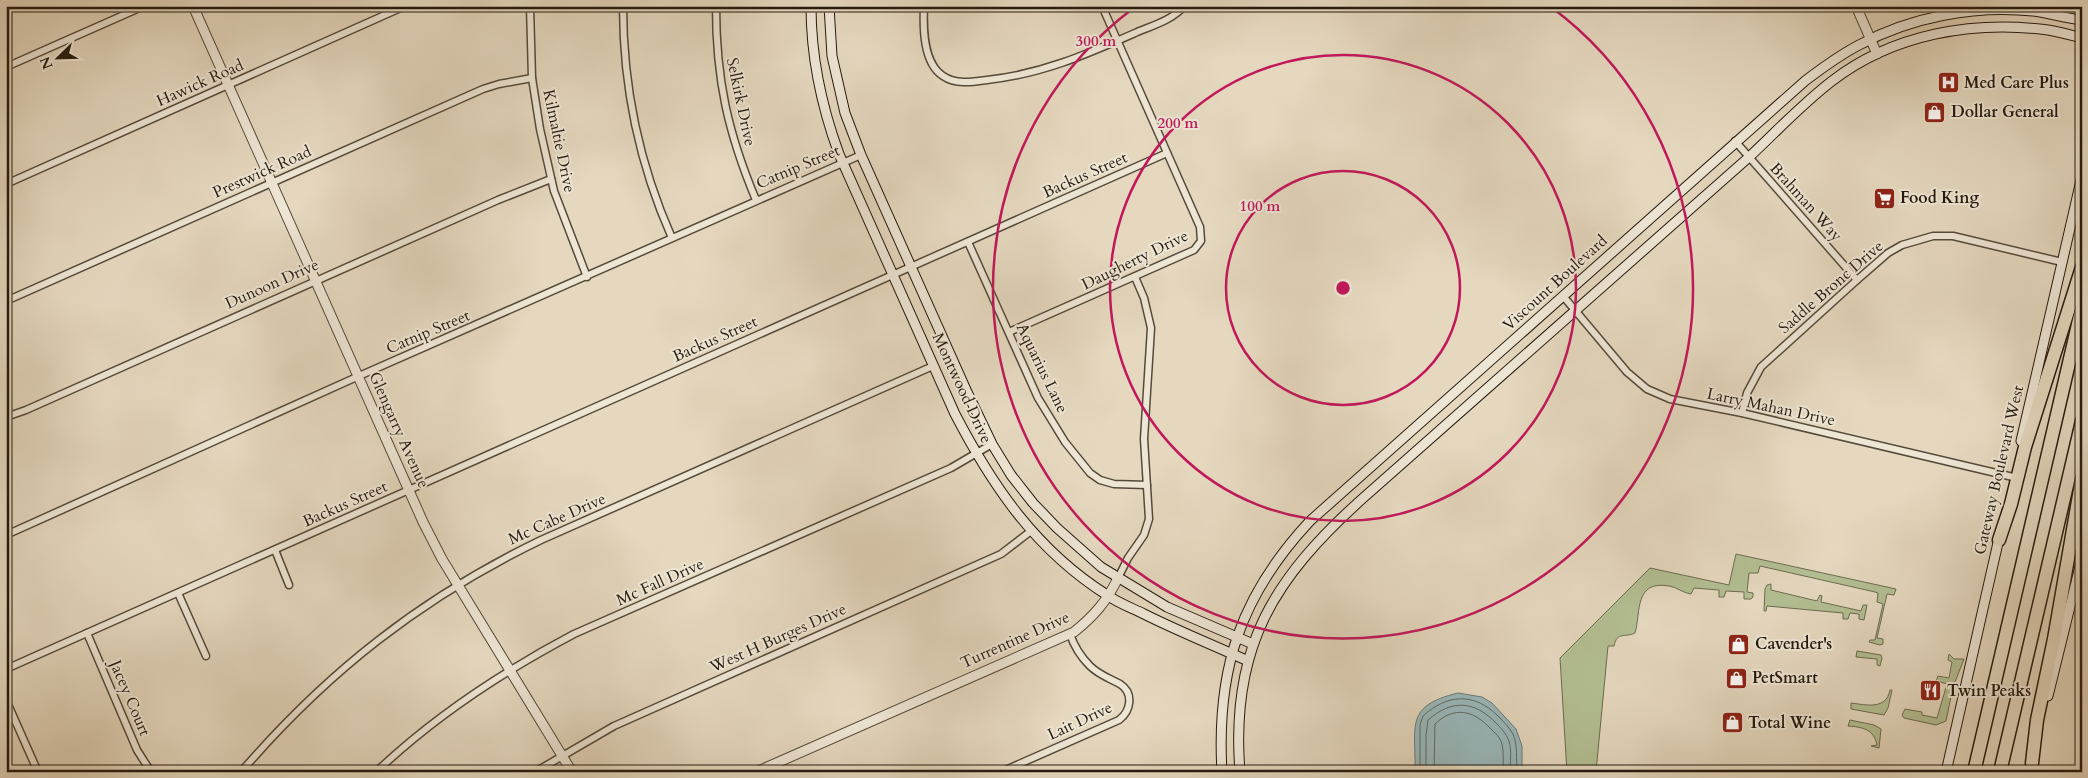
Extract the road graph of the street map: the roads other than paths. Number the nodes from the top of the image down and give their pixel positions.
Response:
1 (144, 6) edge
2 (193, 6) edge
3 (405, 6) edge
4 (530, 6) edge
5 (623, 6) edge
6 (716, 6) edge
7 (811, 6) edge
8 (829, 6) edge
9 (924, 6) edge
10 (1102, 6) edge
11 (1184, 6) edge
12 (1856, 6) edge
13 (2079, 19) edge
14 (2071, 36) junction
15 (2082, 38) edge
16 (1871, 39) junction
17 (1117, 41) junction
18 (2082, 45) edge
19 (1877, 54) junction
20 (6, 68) edge
21 (532, 78) junction
22 (228, 85) junction
23 (1736, 142) junction
24 (1166, 153) junction
25 (861, 155) junction
26 (1748, 158) junction
27 (843, 163) junction
28 (2082, 176) edge
29 (551, 179) junction
30 (272, 182) junction
31 (6, 184) edge
32 (756, 200) junction
33 (672, 238) junction
34 (968, 242) junction
35 (2062, 262) junction
36 (912, 266) junction
37 (2082, 267) edge
38 (893, 274) junction
39 (587, 277) junction
40 (1135, 277) junction
41 (316, 280) junction
42 (1857, 280) junction
43 (1563, 296) junction
44 (6, 301) edge
45 (2082, 306) edge
46 (1575, 311) junction
47 (1009, 332) junction
48 (933, 366) junction
49 (359, 376) junction
50 (1449, 398) junction
51 (1462, 411) junction
52 (1742, 414) junction
53 (6, 417) edge
54 (2082, 421) edge
55 (992, 444) junction
56 (976, 453) junction
57 (2013, 477) junction
58 (2082, 478) edge
59 (1147, 485) junction
60 (409, 491) junction
61 (1331, 503) junction
62 (1343, 515) junction
63 (1030, 530) junction
64 (6, 535) edge
65 (1999, 540) junction
66 (274, 550) junction
67 (2082, 558) edge
68 (1118, 578) junction
69 (289, 585) dead end
70 (458, 585) junction
71 (178, 593) junction
72 (1109, 597) junction
73 (87, 634) junction
74 (1070, 634) junction
75 (1236, 636) junction
76 (1253, 644) junction
77 (1231, 653) junction
78 (206, 656) dead end
79 (1248, 661) junction
80 (6, 670) edge
81 (510, 670) junction
82 (6, 700) edge
83 (562, 755) junction
84 (2031, 767) edge
85 (38, 772) edge
86 (151, 772) edge
87 (241, 772) edge
88 (376, 772) edge
89 (535, 772) edge
90 (572, 772) edge
91 (756, 772) edge
92 (1001, 772) edge
93 (1222, 772) edge
94 (1240, 772) edge
95 (1946, 772) edge
96 (1974, 772) edge
97 (2000, 772) edge

1 - 20 street
2 - 22 main road, Glengarry Avenue
3 - 22 street, Hawick Road
4 - 21 street, Kilmaltie Drive
5 - 33 street
6 - 32 street, Selkirk Drive
7 - 27 main road, Montwood Drive
8 - 25 main road, Montwood Drive
9 - 17 street
10 - 17 street, Daugherty Drive
11 - 17 street
12 - 16 main road
13 - 16 main road, Viscount Boulevard
14 - 15 main road, Viscount Boulevard
14 - 18 main road
14 - 19 main road, Viscount Boulevard
16 - 19 main road
16 - 23 main road, Viscount Boulevard
17 - 24 street, Daugherty Drive
19 - 26 main road, Viscount Boulevard
21 - 29 street, Kilmaltie Drive
21 - 30 street, Prestwick Road
22 - 30 main road, Glengarry Avenue
22 - 31 street, Hawick Road
23 - 26 street, Brahman Way
23 - 43 main road, Viscount Boulevard
24 - 34 street, Backus Street
24 - 40 street, Daugherty Drive
25 - 27 street, Catnip Street
25 - 36 main road, Montwood Drive
26 - 42 street, Brahman Way
26 - 46 main road, Viscount Boulevard
27 - 32 street, Catnip Street
27 - 38 main road, Montwood Drive
28 - 35 main road, Gateway Boulevard West
29 - 39 street, Kilmaltie Drive
29 - 41 street, Dunoon Drive
30 - 41 main road, Glengarry Avenue
30 - 44 street, Prestwick Road
32 - 33 street, Catnip Street
33 - 39 street, Catnip Street
34 - 36 street, Backus Street
34 - 47 street, Aquarius Lane
35 - 42 street, Saddle Bronc Drive
35 - 57 main road, Gateway Boulevard West
36 - 38 street, Backus Street
36 - 55 main road, Montwood Drive
37 - 65 highway
38 - 48 main road, Montwood Drive
38 - 60 street, Backus Street
39 - 49 street, Catnip Street
40 - 47 street, Daugherty Drive
40 - 59 street, Turrentine Drive
41 - 49 main road, Glengarry Avenue
41 - 53 street, Dunoon Drive
42 - 52 street, Saddle Bronc Drive
43 - 46 street, Larry Mahan Drive
43 - 50 main road, Viscount Boulevard
45 - 96 highway
46 - 51 main road, Viscount Boulevard
46 - 52 street, Larry Mahan Drive
47 - 59 street, Aquarius Lane
48 - 56 main road, Montwood Drive
48 - 70 street, Mc Cabe Drive
49 - 60 main road, Glengarry Avenue
49 - 64 street, Catnip Street
50 - 51 main road
50 - 61 main road, Viscount Boulevard
51 - 62 main road, Viscount Boulevard
52 - 57 street, Larry Mahan Drive
54 - 97 highway
55 - 56 street, Mc Fall Drive
55 - 68 main road, Montwood Drive
56 - 63 main road, Montwood Drive
56 - 81 street, Mc Fall Drive
57 - 65 main road, Gateway Boulevard West
58 - 84 highway
59 - 68 street, Turrentine Drive
60 - 66 street, Backus Street
60 - 70 main road, Glengarry Avenue
61 - 62 main road
61 - 75 main road, Viscount Boulevard
62 - 76 main road, Viscount Boulevard
63 - 72 main road, Montwood Drive
63 - 83 street, West H Burges Drive
65 - 95 main road, Gateway Boulevard West
66 - 69 street
66 - 71 street, Backus Street
67 - 84 main road
68 - 72 main road, Turrentine Drive
68 - 75 main road, Montwood Drive
70 - 81 main road, Glengarry Avenue
70 - 87 street, Mc Cabe Drive
71 - 73 street, Backus Street
71 - 78 street
72 - 74 main road, Turrentine Drive
72 - 77 main road, Montwood Drive
73 - 80 street, Backus Street
73 - 86 street, Jacey Court
74 - 91 main road, Turrentine Drive
74 - 92 street, Lait Drive
75 - 76 main road, Montwood Drive
75 - 77 main road, Viscount Boulevard
76 - 79 main road, Viscount Boulevard
77 - 79 main road, Montwood Drive
77 - 93 main road, Viscount Boulevard
79 - 94 main road, Viscount Boulevard
81 - 83 main road, Glengarry Avenue
81 - 88 street, Mc Fall Drive
82 - 85 street
83 - 89 street, West H Burges Drive
83 - 90 main road, Glengarry Avenue

